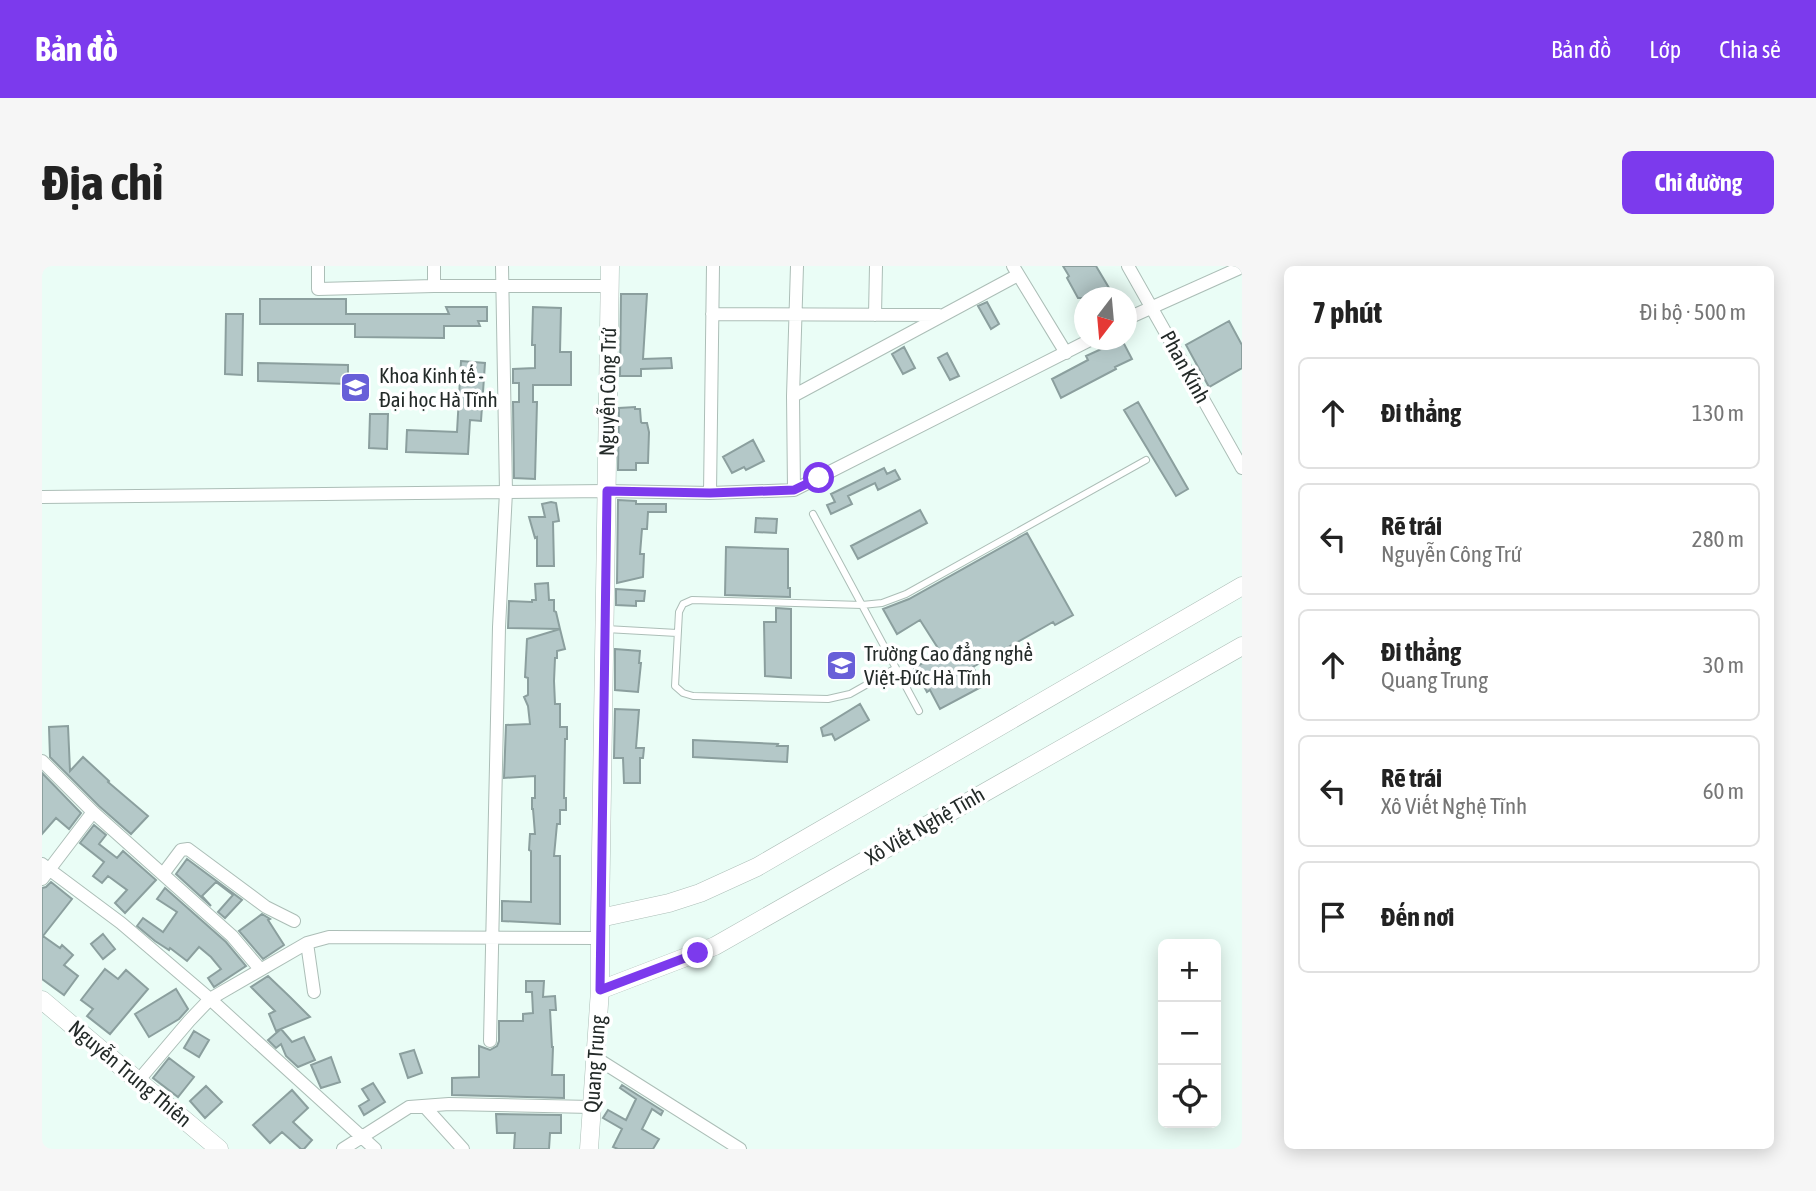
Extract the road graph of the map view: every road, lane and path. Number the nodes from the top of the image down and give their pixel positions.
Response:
1 (318, 266) edge
2 (434, 266) edge
3 (502, 266) edge
4 (610, 266) edge
5 (713, 266) edge
6 (797, 266) edge
7 (876, 266) edge
8 (1128, 266) edge
9 (1242, 267) edge
10 (1016, 270) edge
11 (434, 286) junction
12 (610, 286) junction
13 (502, 287) junction
14 (1151, 307) junction
15 (712, 314) junction
16 (875, 314) junction
17 (1137, 314) edge
18 (796, 315) junction
19 (942, 315) junction
20 (1074, 349) edge
21 (1066, 353) junction
22 (793, 396) junction
23 (1146, 460) dead end
24 (1242, 468) edge
25 (794, 490) junction
26 (607, 491) junction
27 (506, 492) junction
28 (710, 493) junction
29 (42, 497) edge
30 (813, 514) dead end
31 (1242, 586) edge
32 (862, 605) junction
33 (605, 629) junction
34 (677, 633) junction
35 (1242, 646) edge
36 (896, 668) junction
37 (919, 711) dead end
38 (42, 761) edge
39 (93, 812) junction
40 (44, 871) edge
41 (163, 874) junction
42 (600, 918) junction
43 (294, 921) dead end
44 (491, 937) junction
45 (601, 938) junction
46 (307, 943) junction
47 (260, 969) junction
48 (600, 990) junction
49 (313, 992) dead end
50 (210, 999) junction
51 (42, 1000) edge
52 (490, 1041) dead end
53 (596, 1058) junction
54 (138, 1081) junction
55 (425, 1107) junction
56 (592, 1107) junction
57 (363, 1138) junction
58 (219, 1149) edge
59 (343, 1149) edge
60 (375, 1149) edge
61 (463, 1149) edge
62 (589, 1149) edge
63 (740, 1149) edge

1 - 11 street
2 - 11 street
3 - 13 street
4 - 12 street, Nguyễn Công Trứ
5 - 15 street
6 - 18 street
7 - 16 street
8 - 14 street, Phan Kính
9 - 14 street
10 - 19 street
10 - 21 street
11 - 13 street
12 - 13 street
12 - 26 street, Nguyễn Công Trứ
13 - 27 street
14 - 17 street
14 - 24 street, Phan Kính
15 - 18 street
15 - 28 street
16 - 18 street
16 - 19 street
18 - 22 street
19 - 22 street
20 - 21 street
21 - 25 street
22 - 25 street
23 - 32 lane
25 - 28 street
26 - 27 street
26 - 28 street
26 - 33 street, Nguyễn Công Trứ
27 - 29 street
27 - 44 street
30 - 32 lane
31 - 42 street
32 - 34 lane
32 - 36 lane
33 - 34 lane
33 - 42 street, Nguyễn Công Trứ
34 - 36 lane
35 - 48 street, Xô Viết Nghệ Tĩnh
36 - 37 lane
38 - 39 street
39 - 40 street
39 - 41 street
40 - 50 street
41 - 43 street
41 - 47 street
42 - 45 street, Nguyễn Công Trứ
44 - 45 street
44 - 46 street
44 - 52 street
45 - 48 street, Quang Trung
46 - 47 street
46 - 49 street
47 - 50 street
48 - 53 street, Quang Trung
50 - 54 street
50 - 57 street
51 - 54 street, Nguyễn Trung Thiên
53 - 56 street, Quang Trung
53 - 63 street
54 - 58 street, Nguyễn Trung Thiên
55 - 56 street
55 - 57 street
55 - 61 street
56 - 62 street, Quang Trung
57 - 59 street
57 - 60 street

